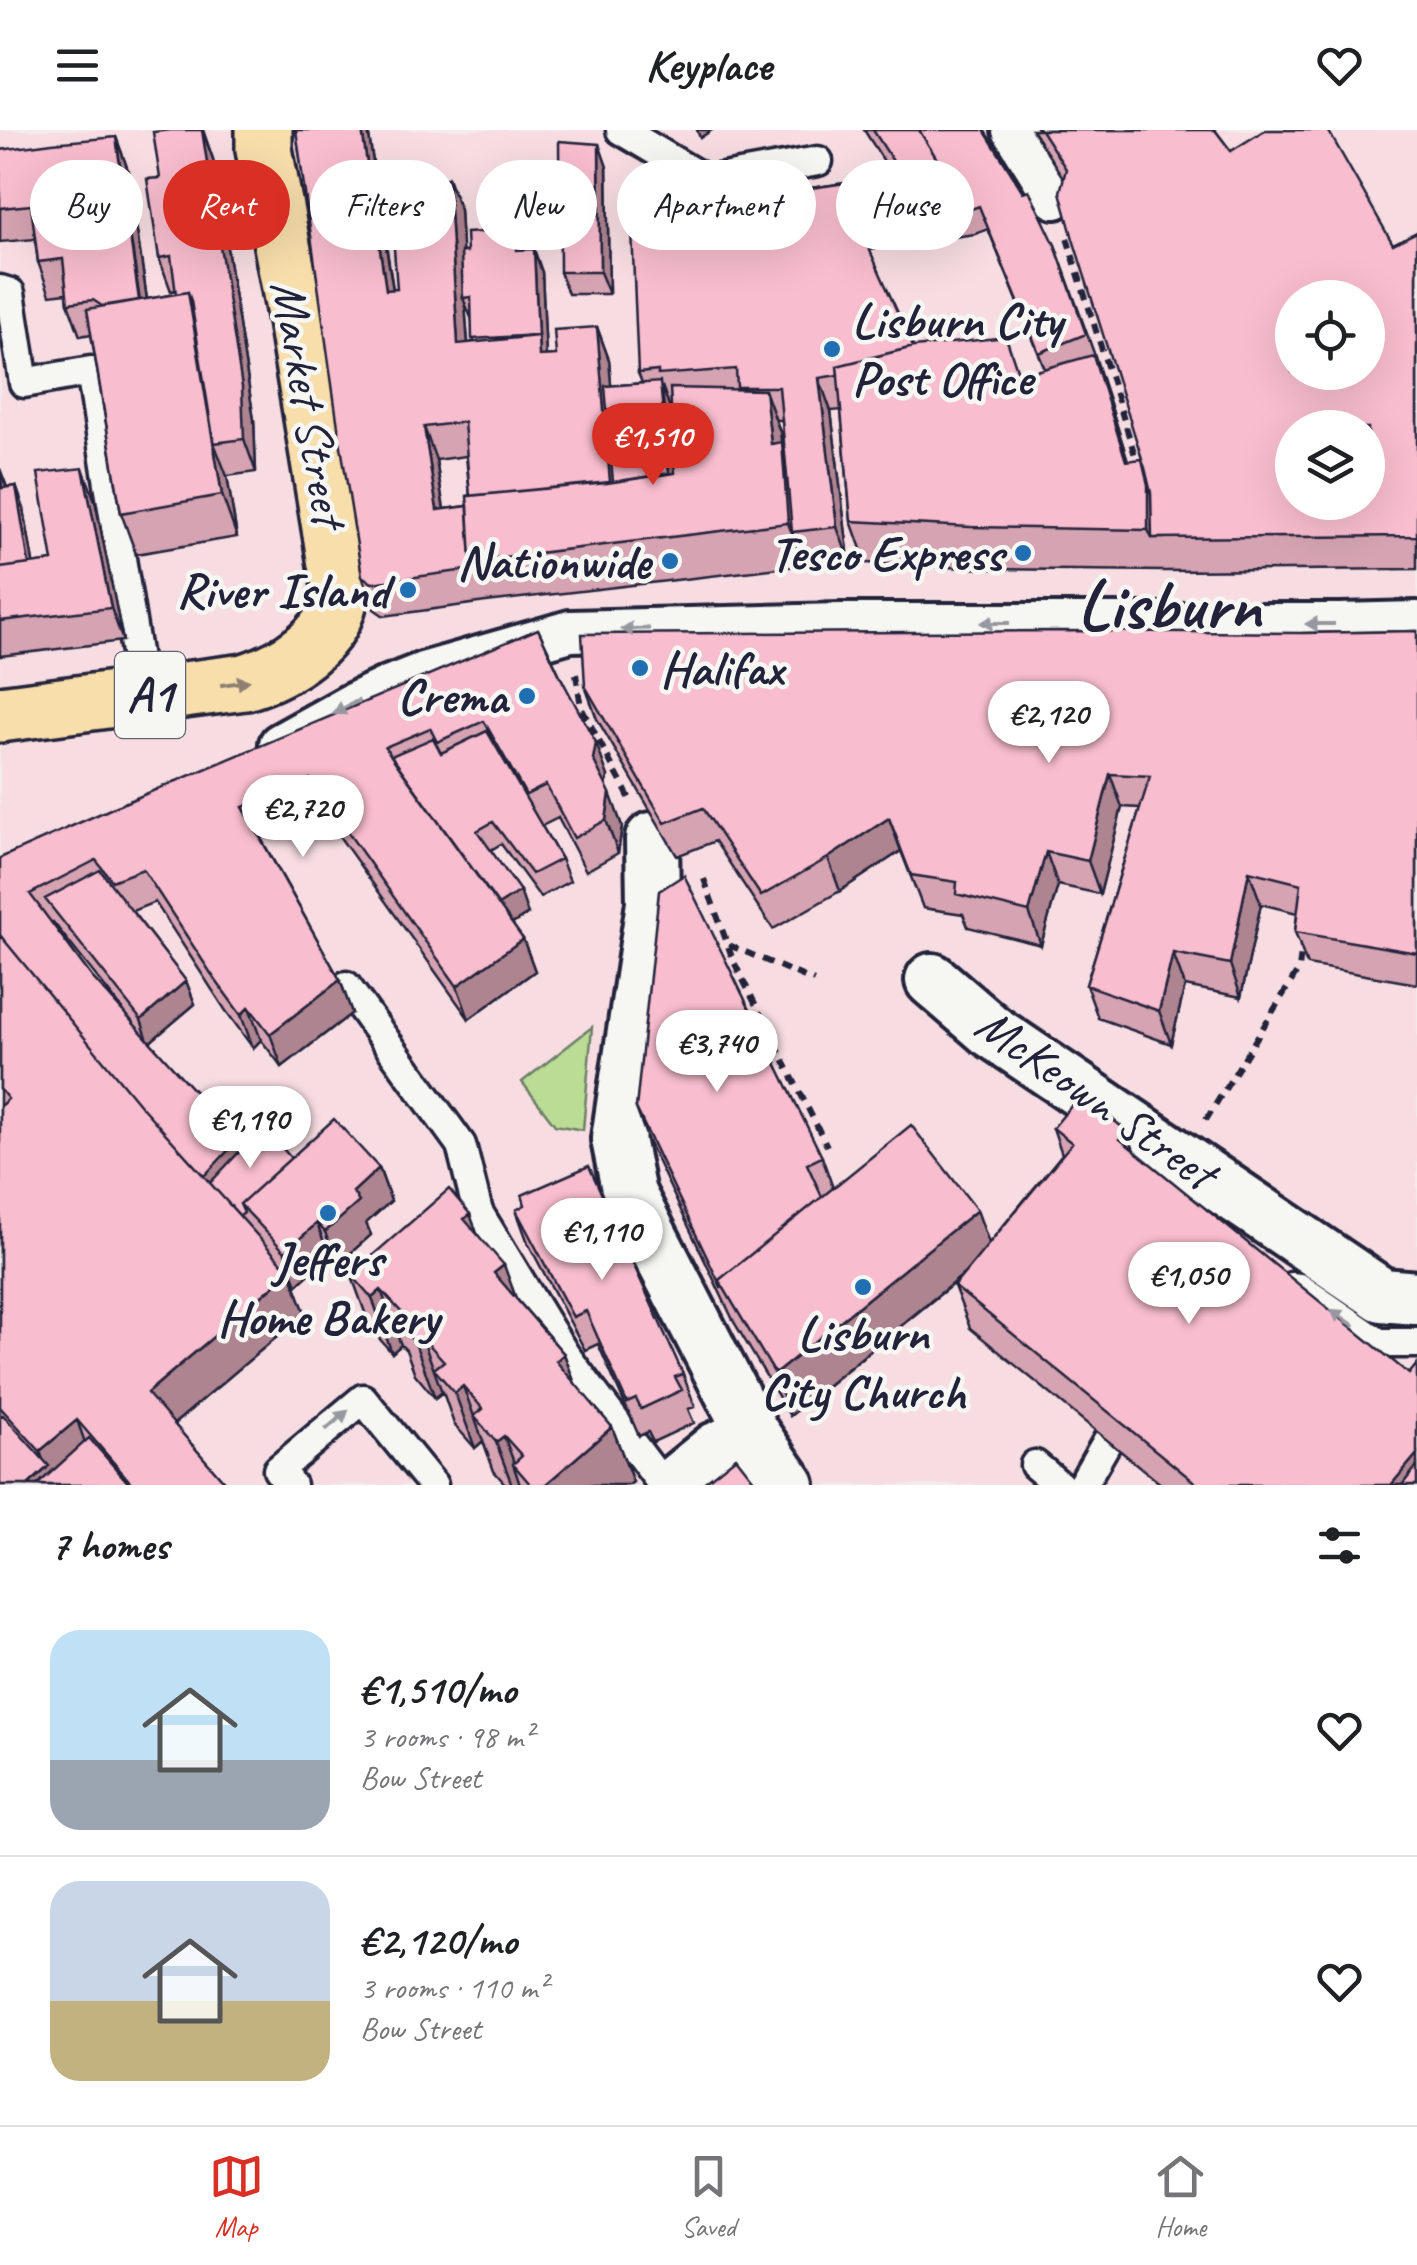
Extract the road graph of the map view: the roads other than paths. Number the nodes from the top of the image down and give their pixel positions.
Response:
1 (622, 130) edge
2 (1013, 130) edge
3 (259, 136) edge
4 (818, 161) dead end
5 (1055, 198) road end
6 (0, 290) edge
7 (1417, 622) edge
8 (143, 696) junction
9 (0, 714) edge
10 (246, 762) edge
11 (652, 863) road end
12 (932, 980) dead end
13 (346, 986) dead end
14 (1272, 1292) edge
15 (1417, 1298) edge
16 (1417, 1343) edge
17 (752, 1433) junction
18 (1108, 1440) edge
19 (1035, 1465) dead end
20 (290, 1485) edge
21 (434, 1485) edge
22 (663, 1485) edge
23 (672, 1485) edge
24 (788, 1485) edge
25 (1059, 1485) edge
26 (1082, 1485) edge

1 - 4 lane
2 - 5 street
8 -> 3 main road, Market Street / A1
6 - 8 lane
7 -> 10 street, A1
8 - 9 main road, A1
11 - 17 street
12 - 15 street, McKeown Street
13 - 22 lane
16 -> 14 lane
17 - 23 street
17 - 24 street
18 - 26 lane
19 - 25 lane
20 -> 21 lane

